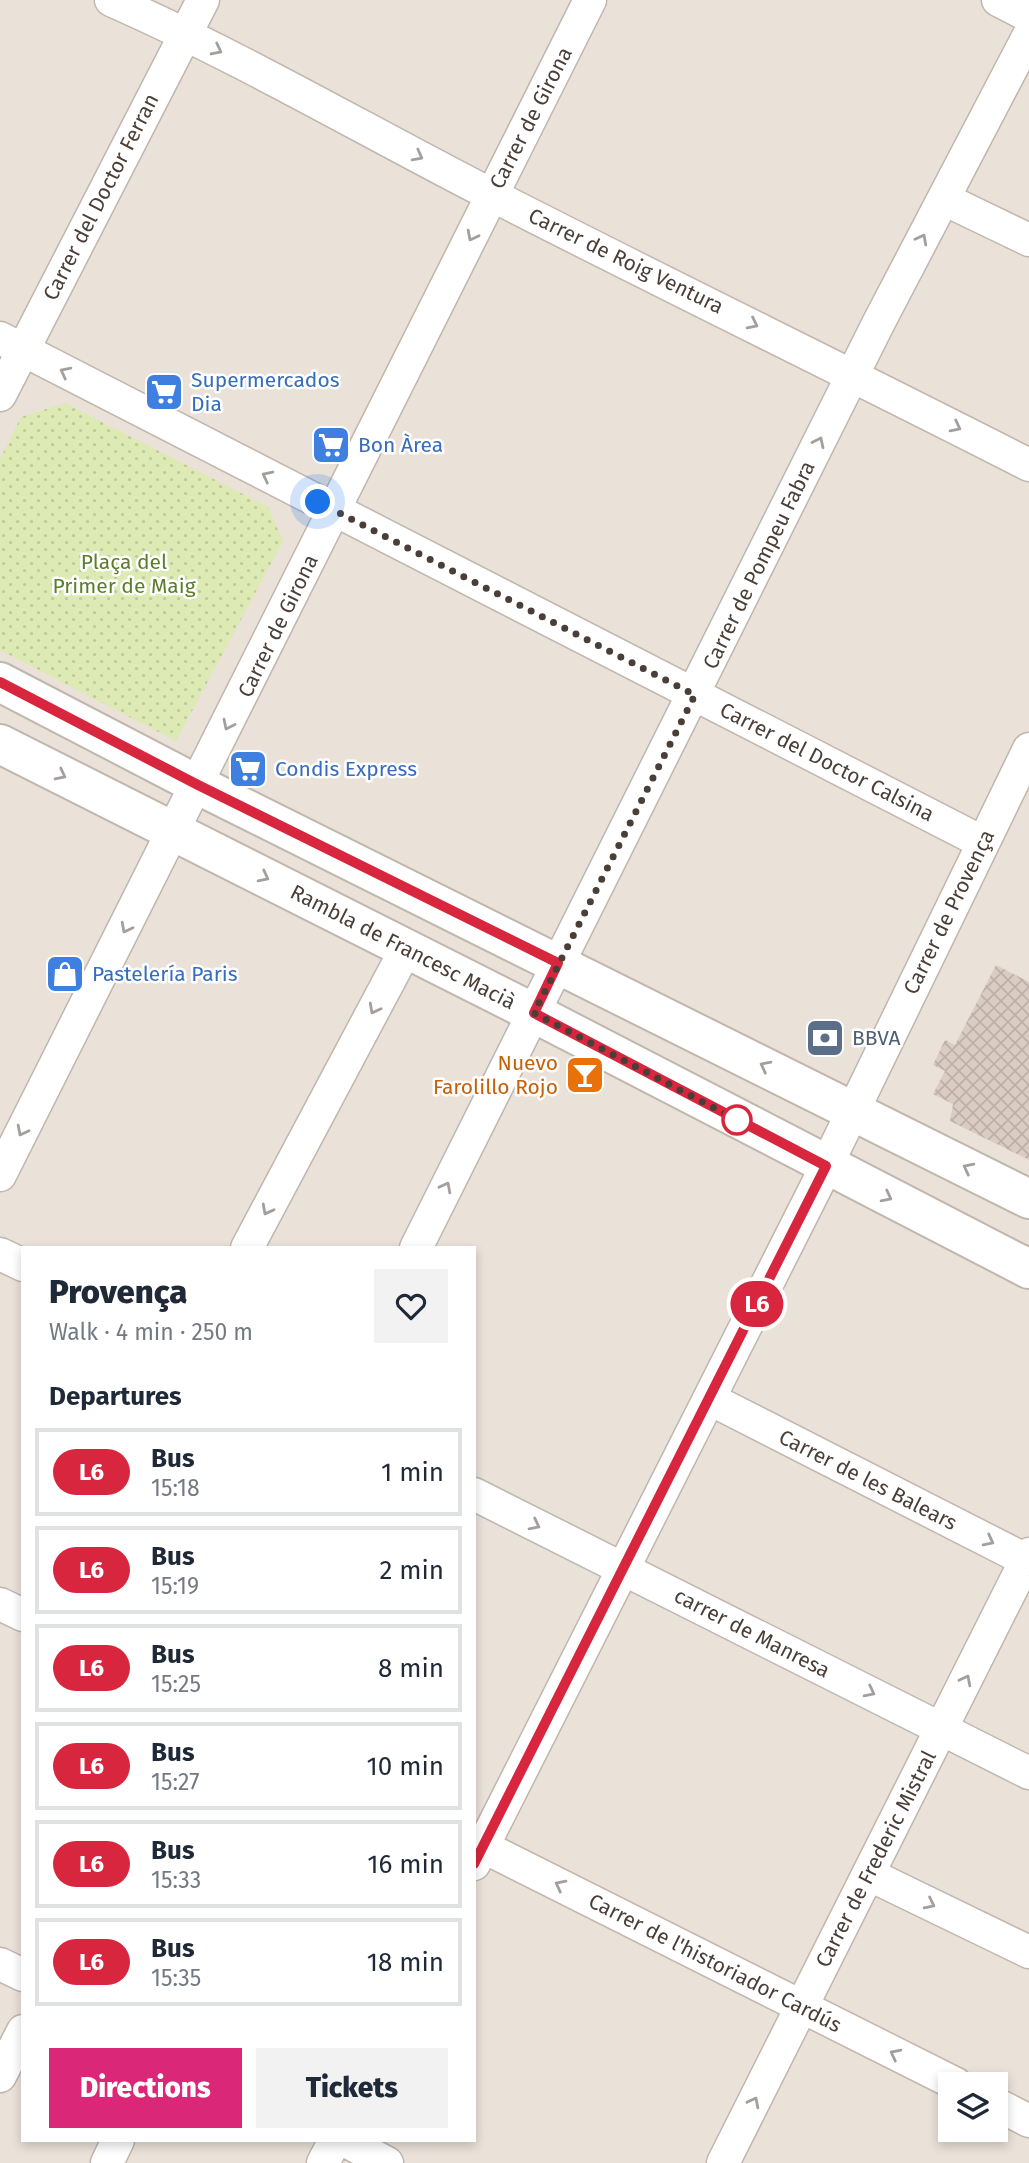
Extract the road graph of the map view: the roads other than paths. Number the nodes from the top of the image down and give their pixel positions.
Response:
1 (111, 0) edge
2 (203, 0) edge
3 (590, 0) edge
4 (998, 0) edge
5 (1029, 16) edge
6 (185, 34) junction
7 (1029, 35) edge
8 (492, 195) junction
9 (944, 199) junction
10 (1029, 240) edge
11 (12, 344) edge
12 (853, 374) junction
13 (0, 395) edge
14 (1029, 465) edge
15 (335, 511) junction
16 (0, 682) edge
17 (695, 695) junction
18 (0, 744) edge
19 (1029, 750) edge
20 (198, 785) junction
21 (174, 832) junction
22 (982, 842) junction
23 (406, 949) junction
24 (558, 963) junction
25 (534, 1013) junction
26 (854, 1111) junction
27 (826, 1166) junction
28 (0, 1175) edge
29 (1029, 1199) edge
30 (248, 1246) edge
31 (417, 1246) edge
32 (0, 1254) edge
33 (21, 1264) edge
34 (1029, 1269) edge
35 (710, 1399) junction
36 (476, 1495) edge
37 (1027, 1557) edge
38 (624, 1569) junction
39 (1019, 1599) edge
40 (0, 1604) edge
41 (21, 1614) edge
42 (942, 1728) junction
43 (1029, 1773) edge
44 (477, 1851) edge
45 (868, 1874) junction
46 (1029, 1952) edge
47 (0, 1964) edge
48 (21, 1974) edge
49 (802, 2007) junction
50 (21, 2035) edge
51 (938, 2075) edge
52 (0, 2076) edge
53 (1008, 2110) edge
54 (1029, 2121) edge
55 (117, 2142) edge
56 (334, 2142) edge
57 (348, 2142) edge
58 (729, 2161) edge
59 (107, 2163) edge
60 (323, 2163) edge
61 (387, 2163) edge

1 - 6 street, Carrer de Roig Ventura
2 - 6 street, Carrer del Doctor Ferran
3 - 8 street, Carrer de Girona
4 - 5 street
6 -> 8 street, Carrer de Roig Ventura
6 - 11 street, Carrer del Doctor Ferran
7 - 9 street, Carrer de Pompeu Fabra
8 -> 12 street, Carrer de Roig Ventura
8 -> 15 street, Carrer de Girona
9 - 10 street
12 -> 9 street, Carrer de Pompeu Fabra
11 - 13 street, Carrer del Doctor Ferran
15 -> 11 street, Carrer del Doctor Calsina
12 -> 14 street, Carrer de Roig Ventura
17 -> 12 street, Carrer de Pompeu Fabra
15 - 17 street, Carrer del Doctor Calsina
15 -> 20 street, Carrer de Girona
16 - 20 street
17 - 22 street, Carrer del Doctor Calsina
17 - 24 street, Carrer de Pompeu Fabra
18 -> 21 street, Rambla de Francesc Macià
19 - 22 street, Carrer de Provença
20 - 21 street, Carrer de Girona
20 - 24 street
21 -> 23 street, Rambla de Francesc Macià
21 -> 28 street, Carrer de Girona
22 - 26 street, Carrer de Provença
23 - 25 street, Rambla de Francesc Macià
23 -> 30 street
24 - 25 street, Carrer de Pompeu Fabra
26 -> 24 street
25 - 27 street, Rambla de Francesc Macià
31 -> 25 street, Carrer de Pompeu Fabra
26 - 27 street, Carrer de Provença
29 -> 26 street
27 -> 34 street, Rambla de Francesc Macià
27 - 35 street, Carrer de Provença
32 - 33 street
35 -> 37 street, Carrer de les Balears
35 - 38 street, Carrer de Provença
36 -> 38 street, carrer de Manresa
37 - 39 street, Carrer de Frederic Mistral
38 -> 42 street, carrer de Manresa
38 - 44 street, Carrer de Provença
42 -> 39 street, Carrer de Frederic Mistral
40 - 41 street
42 - 43 street, carrer de Manresa
42 - 45 street, Carrer de Frederic Mistral
49 -> 44 street, Carrer de l'historiador Cardús
45 -> 46 street
45 - 49 street, Carrer de Frederic Mistral
47 - 48 street
51 -> 49 street, Carrer de l'historiador Cardús
58 -> 49 street, Carrer de Frederic Mistral
50 - 52 street
53 - 54 street
55 - 59 street
56 - 60 street
57 - 61 street

